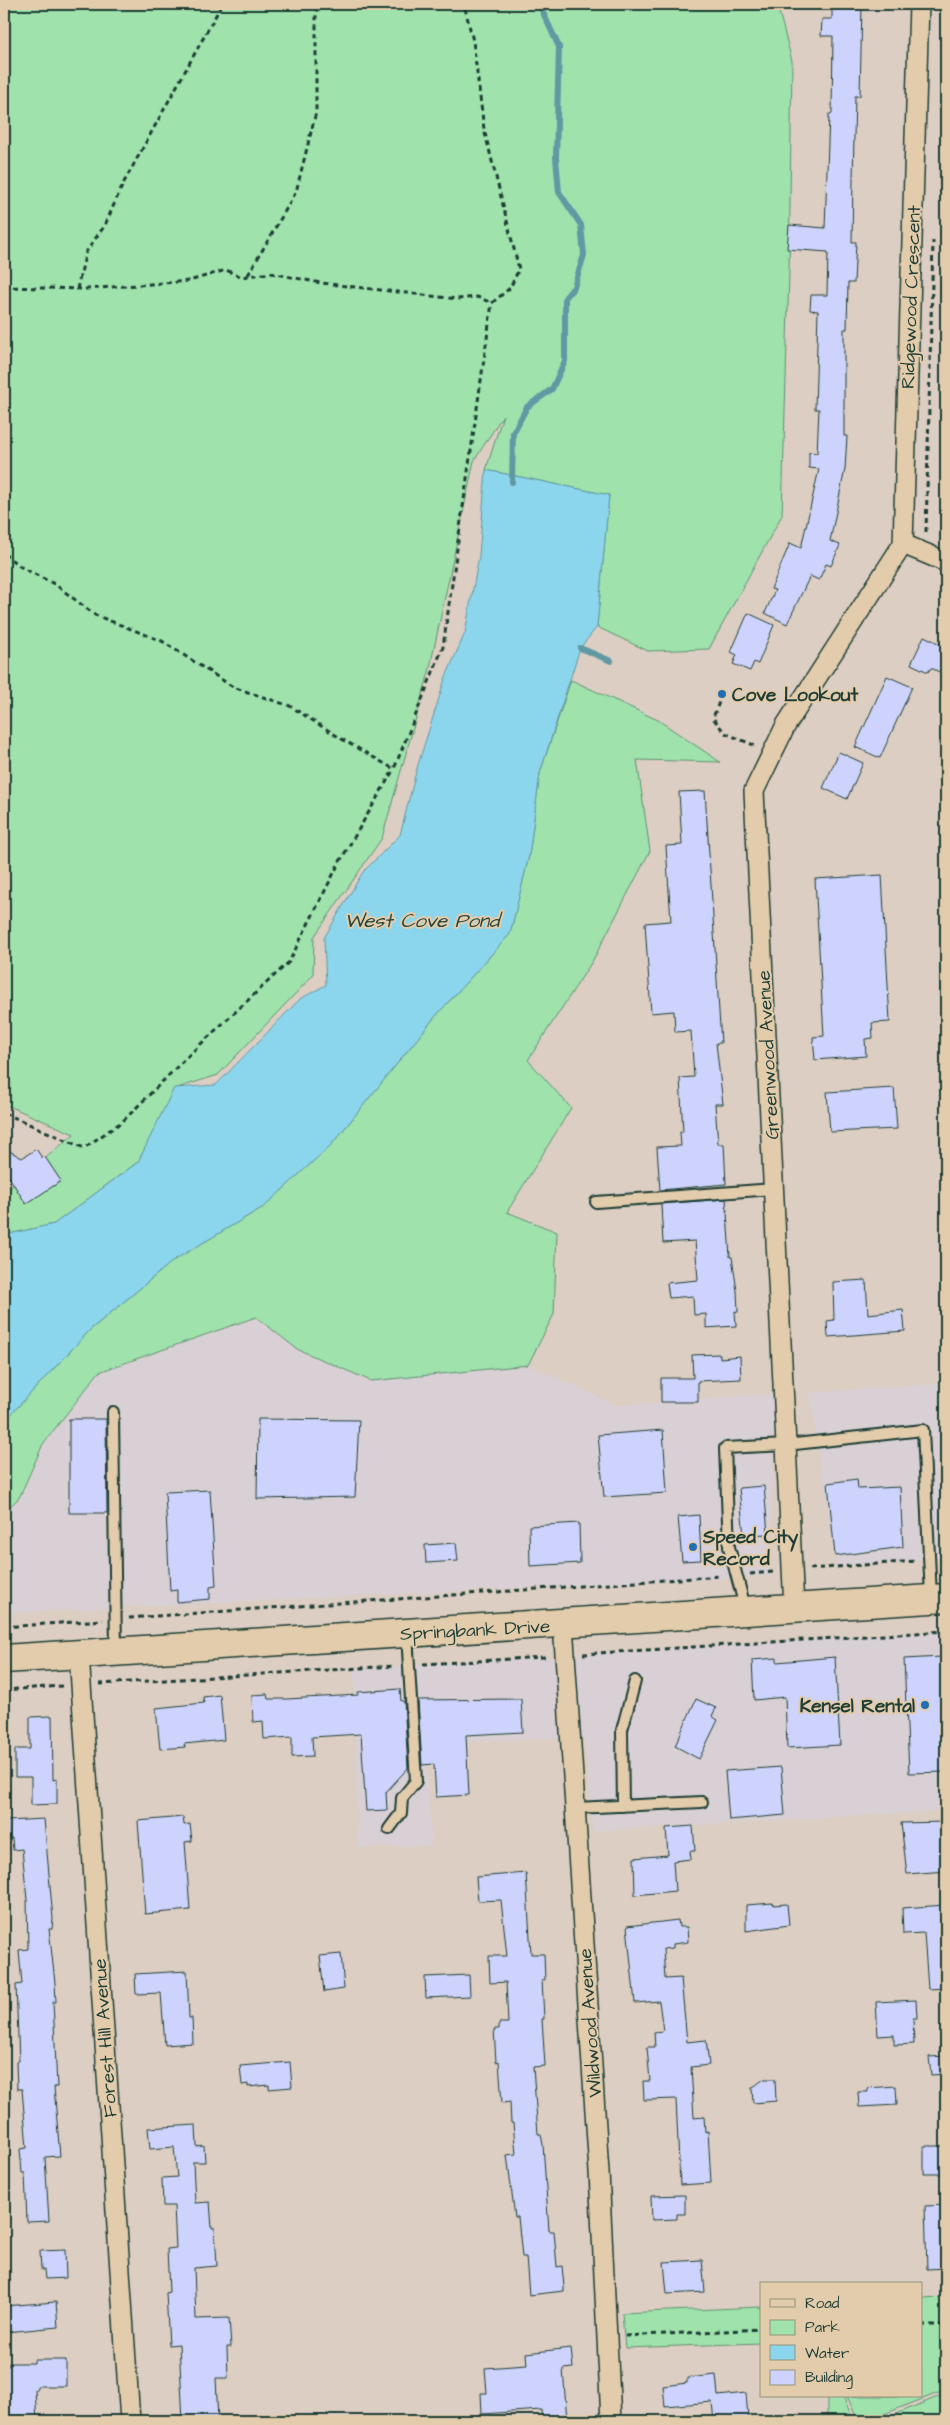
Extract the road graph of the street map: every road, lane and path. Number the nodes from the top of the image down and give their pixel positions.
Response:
1 (222, 4) edge
2 (319, 4) edge
3 (464, 4) edge
4 (919, 4) edge
5 (934, 234) dead end
6 (248, 276) junction
7 (4, 287) edge
8 (77, 289) junction
9 (492, 302) junction
10 (903, 544) junction
11 (925, 553) junction
12 (4, 554) edge
13 (946, 562) edge
14 (722, 694) dead end
15 (772, 753) junction
16 (394, 769) junction
17 (4, 1113) edge
18 (774, 1189) junction
19 (596, 1202) dead end
20 (113, 1412) dead end
21 (786, 1445) junction
22 (929, 1561) junction
23 (792, 1571) junction
24 (736, 1575) junction
25 (939, 1598) edge
26 (794, 1608) junction
27 (746, 1612) junction
28 (116, 1619) junction
29 (563, 1624) junction
30 (4, 1627) edge
31 (946, 1631) edge
32 (407, 1634) junction
33 (116, 1652) junction
34 (79, 1654) junction
35 (565, 1655) junction
36 (4, 1659) edge
37 (408, 1665) junction
38 (635, 1681) dead end
39 (81, 1685) junction
40 (4, 1690) edge
41 (702, 1802) dead end
42 (623, 1806) junction
43 (575, 1808) junction
44 (389, 1830) dead end
45 (922, 2325) edge
46 (946, 2325) edge
47 (760, 2329) edge
48 (607, 2337) junction
49 (130, 2421) edge
50 (611, 2421) edge

1 - 8 path
2 - 6 path
3 - 9 path
4 - 10 street, Ridgewood Crescent
5 - 11 path
6 - 8 path
6 - 9 path
7 - 8 path
9 - 16 path
10 - 11 street
10 - 15 street, Greenwood Avenue
11 - 13 street
12 - 16 path
14 - 15 path
15 - 18 street, Greenwood Avenue
16 - 17 path
18 - 19 lane
18 - 21 street, Greenwood Avenue
20 - 28 lane
21 - 22 lane
21 - 23 street, Greenwood Avenue
21 - 24 lane
22 - 23 path
22 - 25 lane
23 - 24 path
23 - 26 street, Greenwood Avenue
24 - 27 lane
24 - 28 path
25 - 26 main road, Springbank Drive
26 - 27 main road, Springbank Drive
27 - 29 main road, Springbank Drive
28 - 30 path
28 - 33 lane
29 - 32 main road, Springbank Drive
29 - 35 street, Wildwood Avenue
31 - 35 path
32 - 33 main road, Springbank Drive
32 - 37 lane
33 - 34 main road, Springbank Drive
34 - 36 main road, Springbank Drive
34 - 39 street, Forest Hill Avenue
35 - 37 path
35 - 43 street, Wildwood Avenue
37 - 39 path
37 - 44 lane
38 - 42 lane
39 - 40 path
39 - 49 street, Forest Hill Avenue
41 - 42 lane
42 - 43 lane
43 - 48 street, Wildwood Avenue
45 - 46 path
47 - 48 path
48 - 50 street, Wildwood Avenue

